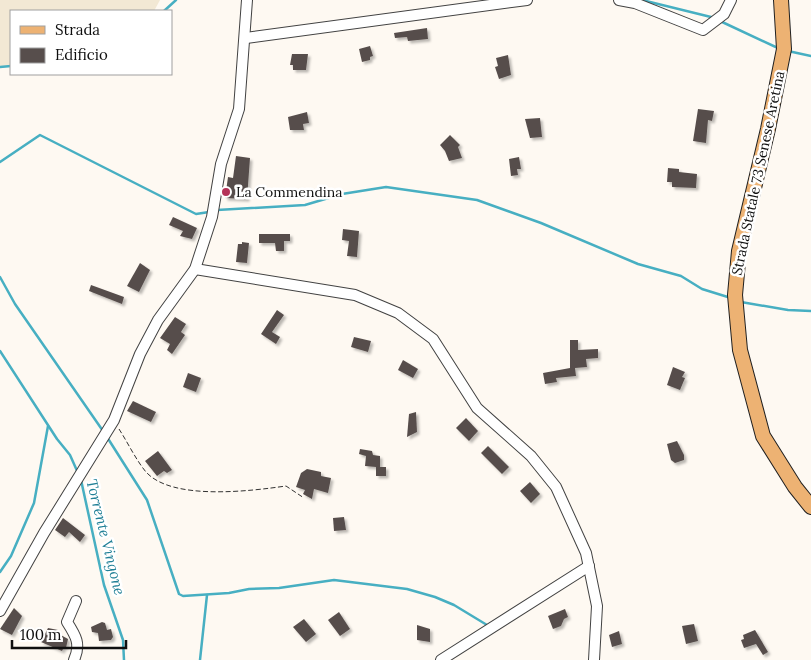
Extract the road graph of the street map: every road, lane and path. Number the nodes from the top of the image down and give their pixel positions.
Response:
1 (247, 0) edge
2 (527, 0) edge
3 (619, 0) edge
4 (731, 0) edge
5 (781, 0) edge
6 (246, 38) junction
7 (195, 269) junction
8 (114, 420) junction
9 (304, 498) dead end
10 (811, 507) edge
11 (589, 566) junction
12 (76, 601) dead end
13 (0, 611) edge
14 (74, 660) edge
15 (441, 660) edge
16 (594, 660) edge

1 - 6 street
2 - 6 street
3 - 4 street
5 - 10 main road, Strada Statale 73 Senese Aretina
6 - 7 street
7 - 8 street
7 - 11 street
8 - 9 path
8 - 13 street
11 - 15 street
11 - 16 street
12 - 14 street

